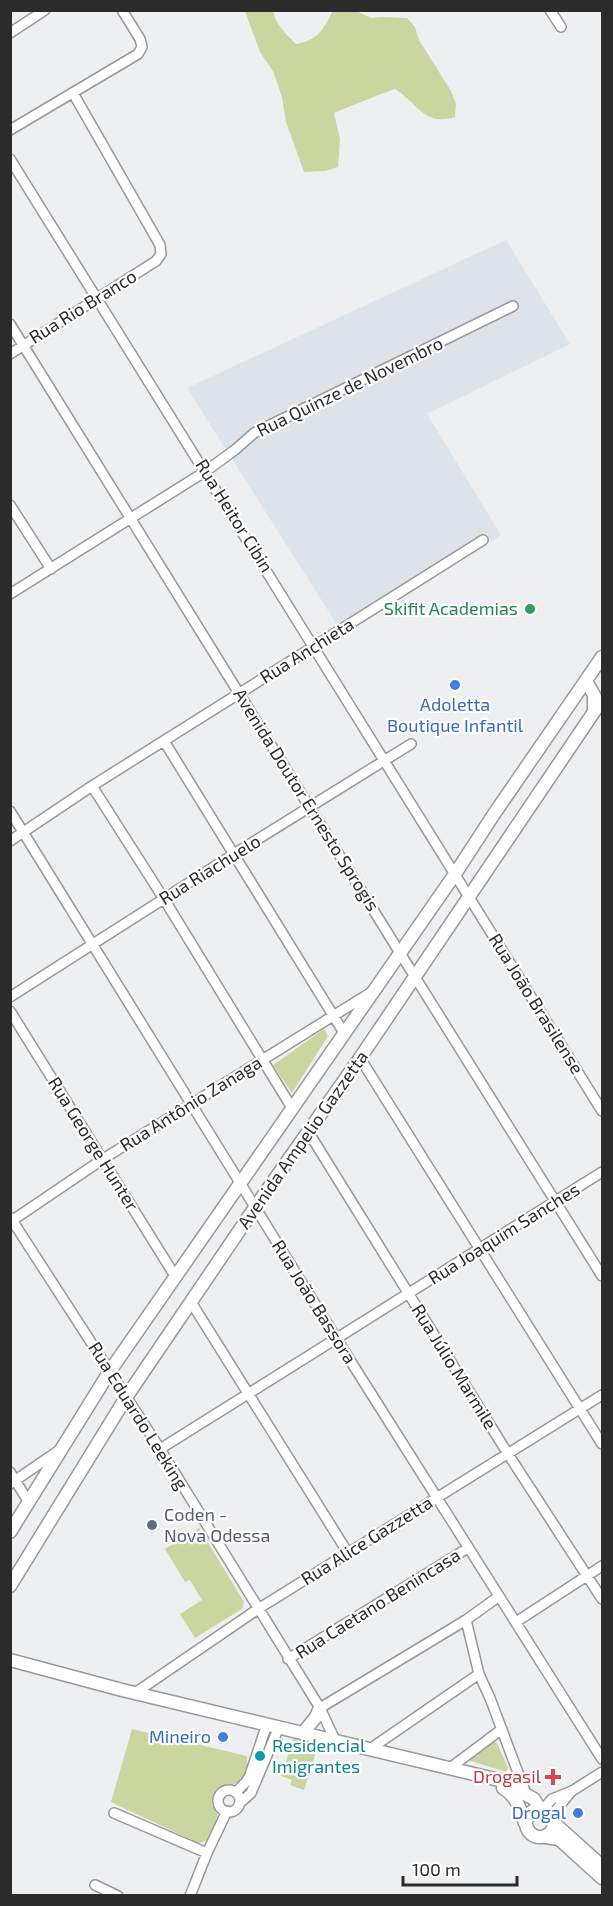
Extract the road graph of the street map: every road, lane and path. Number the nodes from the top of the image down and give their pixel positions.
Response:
1 (45, 10) edge
2 (122, 10) edge
3 (550, 10) edge
4 (561, 27) dead end
5 (10, 33) edge
6 (73, 93) junction
7 (10, 130) edge
8 (10, 159) edge
9 (96, 298) junction
10 (513, 306) dead end
11 (10, 324) edge
12 (24, 345) junction
13 (10, 354) edge
14 (206, 471) junction
15 (10, 505) edge
16 (130, 518) junction
17 (483, 540) dead end
18 (51, 569) junction
19 (10, 594) edge
20 (315, 646) junction
21 (603, 657) edge
22 (586, 681) junction
23 (240, 693) junction
24 (603, 699) edge
25 (594, 712) junction
26 (165, 741) junction
27 (411, 744) dead end
28 (384, 761) junction
29 (92, 786) junction
30 (310, 808) junction
31 (10, 811) edge
32 (25, 833) junction
33 (10, 841) edge
34 (234, 854) junction
35 (455, 874) junction
36 (469, 897) junction
37 (164, 899) junction
38 (92, 945) junction
39 (400, 953) junction
40 (415, 977) junction
41 (375, 990) junction
42 (10, 998) edge
43 (10, 1011) edge
44 (333, 1016) junction
45 (344, 1033) junction
46 (360, 1058) junction
47 (262, 1060) junction
48 (193, 1104) junction
49 (292, 1108) junction
50 (603, 1111) edge
51 (309, 1133) junction
52 (103, 1159) junction
53 (603, 1172) edge
54 (241, 1182) junction
55 (556, 1201) junction
56 (256, 1206) junction
57 (11, 1220) edge
58 (480, 1248) junction
59 (176, 1276) junction
60 (603, 1276) edge
61 (409, 1294) junction
62 (191, 1302) junction
63 (336, 1338) junction
64 (110, 1371) junction
65 (249, 1393) junction
66 (603, 1395) edge
67 (127, 1396) junction
68 (580, 1409) junction
69 (603, 1444) edge
70 (63, 1448) junction
71 (160, 1449) junction
72 (508, 1454) junction
73 (12, 1479) edge
74 (438, 1498) junction
75 (28, 1501) junction
76 (10, 1532) edge
77 (468, 1548) junction
78 (348, 1553) junction
79 (603, 1566) edge
80 (587, 1576) junction
81 (10, 1586) edge
82 (498, 1597) junction
83 (603, 1599) edge
84 (258, 1609) junction
85 (466, 1620) junction
86 (516, 1622) junction
87 (288, 1659) junction
88 (10, 1660) edge
89 (479, 1674) junction
90 (135, 1693) junction
91 (320, 1708) junction
92 (273, 1726) junction
93 (502, 1729) junction
94 (303, 1733) junction
95 (335, 1740) junction
96 (260, 1744) junction
97 (271, 1747) junction
98 (370, 1749) junction
99 (603, 1759) edge
100 (450, 1768) junction
101 (603, 1772) edge
102 (490, 1779) junction
103 (236, 1792) junction
104 (526, 1794) junction
105 (240, 1803) junction
106 (227, 1811) junction
107 (114, 1813) dead end
108 (547, 1814) junction
109 (525, 1823) junction
110 (546, 1837) junction
111 (207, 1853) junction
112 (603, 1866) edge
113 (603, 1878) edge
114 (95, 1885) dead end
115 (118, 1896) edge
116 (190, 1896) edge

1 - 5 street
2 - 6 street
3 - 4 street
6 - 7 street
6 - 9 street, Rua Rio Branco
8 - 9 street, Rua Heitor Cibin
9 - 12 street, Rua Rio Branco
9 - 14 street, Rua Heitor Cibin
10 - 14 street, Rua Quinze de Novembro
11 - 12 street, Avenida Doutor Ernesto Sprogis
12 - 13 street, Rua Rio Branco
12 - 16 street, Avenida Doutor Ernesto Sprogis
14 - 16 street, Rua Quinze de Novembro
14 - 20 street, Rua Heitor Cibin
15 - 18 street
16 - 18 street, Rua Quinze de Novembro
16 - 23 street, Avenida Doutor Ernesto Sprogis
17 - 20 street, Rua Anchieta
18 - 19 street, Rua Quinze de Novembro
20 - 23 street, Rua Anchieta
20 - 28 street, Rua Heitor Cibin
21 - 22 main road, Avenida Ampelio Gazzetta
22 - 25 main road
22 - 35 main road, Avenida Ampelio Gazzetta
23 - 26 street, Rua Anchieta
23 - 30 street, Avenida Doutor Ernesto Sprogis
24 - 25 main road, Avenida Ampelio Gazzetta
25 - 36 main road, Avenida Ampelio Gazzetta
26 - 29 street, Rua Anchieta
26 - 34 street
27 - 28 street, Rua Riachuelo
28 - 30 street, Rua Riachuelo
28 - 35 street, Rua Heitor Cibin
29 - 32 street, Rua Anchieta
29 - 37 street
30 - 34 street, Rua Riachuelo
30 - 39 street, Avenida Doutor Ernesto Sprogis
31 - 32 street, Rua João Bassora
32 - 33 street, Rua Anchieta
32 - 38 street, Rua João Bassora
34 - 37 street, Rua Riachuelo
34 - 44 street
35 - 36 street, Rua João Brasilense
35 - 39 main road, Avenida Ampelio Gazzetta
36 - 40 main road, Avenida Ampelio Gazzetta
36 - 50 street, Rua João Brasilense
37 - 38 street, Rua Riachuelo
37 - 47 street
38 - 42 street, Rua Riachuelo
38 - 48 street, Rua João Bassora
39 - 40 street, Avenida Doutor Ernesto Sprogis
39 - 41 main road, Avenida Ampelio Gazzetta
40 - 46 main road, Avenida Ampelio Gazzetta
40 - 55 street, Avenida Doutor Ernesto Sprogis
41 - 44 street, Rua Antônio Zanaga
41 - 45 main road, Avenida Ampelio Gazzetta
43 - 52 street, Rua George Hunter
44 - 45 street
44 - 47 street, Rua Antônio Zanaga
45 - 49 main road, Avenida Ampelio Gazzetta
46 - 51 main road, Avenida Ampelio Gazzetta
46 - 58 street
47 - 48 street, Rua Antônio Zanaga
47 - 49 street
48 - 52 street, Rua Antônio Zanaga
48 - 54 street, Rua João Bassora
49 - 54 main road, Avenida Ampelio Gazzetta
51 - 56 main road, Avenida Ampelio Gazzetta
51 - 61 street, Rua Júlio Marmile
52 - 57 street, Rua Antônio Zanaga
52 - 59 street, Rua George Hunter
53 - 55 street, Rua Joaquim Sanches
54 - 56 street, Rua João Bassora
54 - 59 main road, Avenida Ampelio Gazzetta
55 - 58 street, Rua Joaquim Sanches
55 - 60 street, Avenida Doutor Ernesto Sprogis
56 - 62 main road, Avenida Ampelio Gazzetta
56 - 63 street, Rua João Bassora
57 - 64 street, Rua Eduardo Leeking
58 - 61 street, Rua Joaquim Sanches
58 - 68 street
59 - 64 main road, Avenida Ampelio Gazzetta
61 - 63 street, Rua Joaquim Sanches
61 - 72 street, Rua Júlio Marmile
62 - 65 street
62 - 67 main road, Avenida Ampelio Gazzetta
63 - 65 street, Rua Joaquim Sanches
63 - 74 street, Rua João Bassora
64 - 67 street, Rua Eduardo Leeking
64 - 70 main road, Avenida Ampelio Gazzetta
65 - 71 street, Rua Joaquim Sanches
65 - 78 street
66 - 68 street, Rua Alice Gazzetta
67 - 71 street, Rua Eduardo Leeking
67 - 81 main road, Avenida Ampelio Gazzetta
68 - 69 street
68 - 72 street, Rua Alice Gazzetta
70 - 73 street
70 - 75 main road, Avenida Ampelio Gazzetta
71 - 84 street, Rua Eduardo Leeking
72 - 74 street, Rua Alice Gazzetta
72 - 80 street, Rua Júlio Marmile
73 - 75 street
74 - 77 street, Rua João Bassora
74 - 78 street, Rua Alice Gazzetta
75 - 76 main road, Avenida Ampelio Gazzetta
77 - 82 street, Rua João Bassora
77 - 87 street, Rua Caetano Benincasa
78 - 84 street, Rua Alice Gazzetta
79 - 80 street
80 - 83 street, Rua Júlio Marmile
80 - 86 street
82 - 85 street
82 - 86 street, Rua João Bassora
84 - 87 street, Rua Eduardo Leeking
84 - 90 street, Rua Alice Gazzetta
85 - 89 street
85 - 91 street
86 - 99 street, Rua João Bassora
87 - 91 street, Rua Eduardo Leeking
88 - 90 main road
89 - 93 street
89 - 98 street
90 - 92 main road
91 - 94 main road
91 - 95 street, Rua Eduardo Leeking
92 - 94 main road
92 - 96 street
92 - 97 street
93 - 100 street
93 - 104 street
94 - 95 main road
95 - 98 main road
96 - 97 street
96 - 103 street
97 - 105 street
98 - 100 main road
100 - 102 main road
101 - 108 street
102 - 104 main road
102 - 109 main road
103 - 105 street
103 - 106 street
104 - 108 main road
105 - 106 street
106 - 111 street
107 - 111 street
108 - 109 main road
108 - 110 main road
108 - 112 main road
109 - 110 main road
110 - 113 main road
111 - 116 street
114 - 115 street

